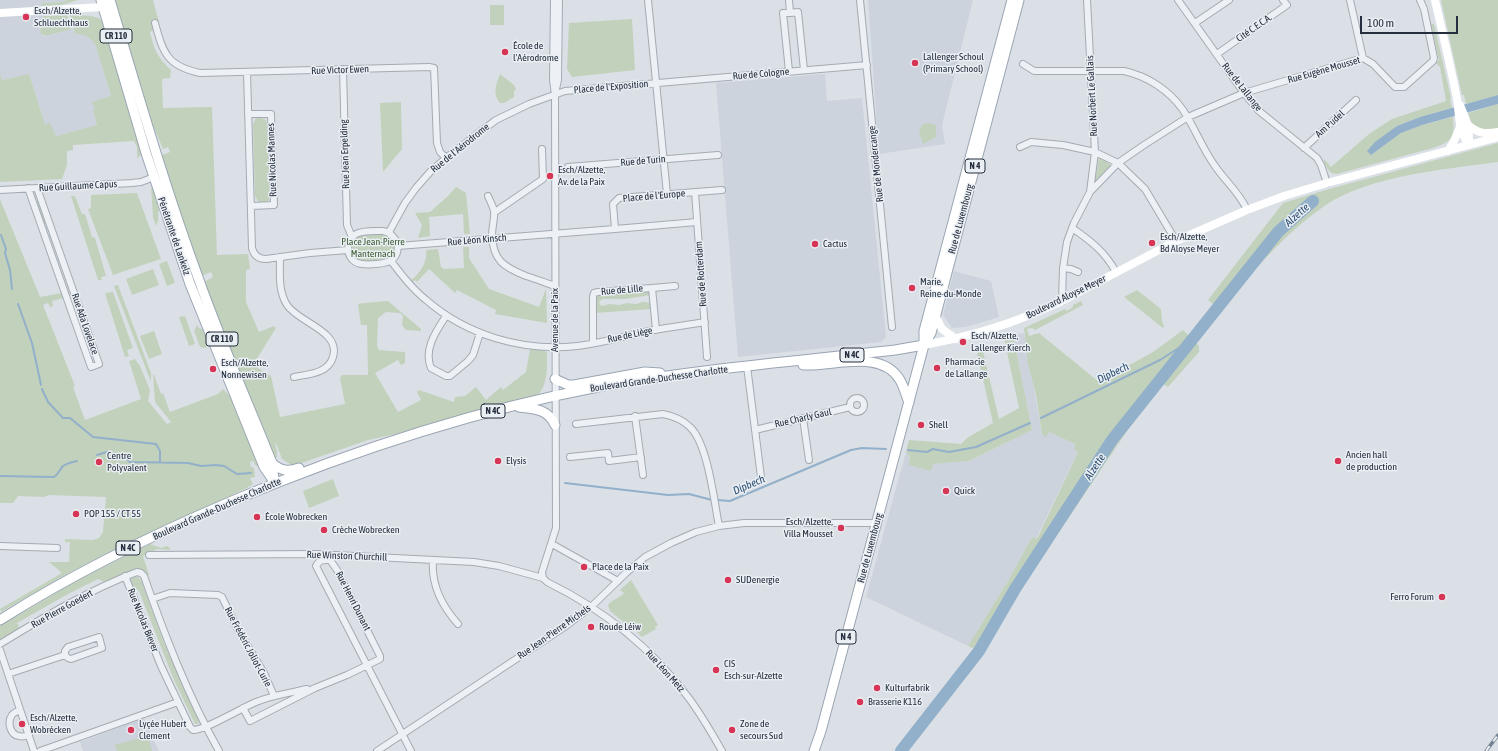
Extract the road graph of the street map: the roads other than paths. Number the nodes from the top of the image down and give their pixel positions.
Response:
1 (554, 0) edge
2 (559, 0) edge
3 (648, 0) edge
4 (789, 0) edge
5 (860, 0) edge
6 (1012, 0) edge
7 (1019, 0) edge
8 (1087, 0) edge
9 (1178, 0) edge
10 (1229, 0) edge
11 (1283, 0) edge
12 (1350, 0) edge
13 (1420, 0) edge
14 (1435, 0) edge
15 (106, 4) edge
16 (0, 13) edge
17 (790, 13) junction
18 (155, 23) dead end
19 (1195, 23) junction
20 (1217, 54) junction
21 (1363, 58) junction
22 (1023, 64) dead end
23 (867, 65) junction
24 (343, 69) junction
25 (804, 70) junction
26 (789, 71) junction
27 (1091, 71) junction
28 (247, 72) junction
29 (656, 83) junction
30 (1244, 93) junction
31 (555, 95) junction
32 (1457, 96) junction
33 (1356, 100) dead end
34 (248, 114) junction
35 (1188, 117) junction
36 (1468, 125) junction
37 (1460, 127) junction
38 (1498, 132) edge
39 (1498, 137) edge
40 (1469, 145) junction
41 (1020, 147) dead end
42 (1304, 148) junction
43 (542, 149) dead end
44 (1448, 151) junction
45 (1095, 152) junction
46 (718, 155) dead end
47 (446, 158) junction
48 (664, 159) junction
49 (1118, 163) junction
50 (568, 167) dead end
51 (158, 176) junction
52 (1327, 183) junction
53 (28, 188) junction
54 (38, 188) junction
55 (0, 190) edge
56 (722, 190) dead end
57 (695, 192) junction
58 (1090, 192) junction
59 (667, 194) junction
60 (488, 196) dead end
61 (251, 206) junction
62 (1247, 210) junction
63 (495, 212) junction
64 (697, 222) junction
65 (1072, 228) junction
66 (615, 229) junction
67 (389, 232) junction
68 (555, 234) junction
69 (352, 237) junction
70 (492, 239) junction
71 (1176, 241) junction
72 (398, 246) junction
73 (348, 250) junction
74 (280, 257) junction
75 (391, 261) junction
76 (1063, 268) junction
77 (1078, 272) dead end
78 (1116, 272) junction
79 (555, 286) junction
80 (675, 286) dead end
81 (652, 288) junction
82 (1062, 301) junction
83 (935, 315) junction
84 (446, 316) junction
85 (705, 322) junction
86 (892, 327) dead end
87 (656, 330) junction
88 (480, 333) junction
89 (956, 339) junction
90 (593, 343) junction
91 (924, 345) junction
92 (555, 347) junction
93 (707, 357) dead end
94 (779, 363) junction
95 (747, 366) junction
96 (676, 375) junction
97 (294, 377) dead end
98 (555, 379) junction
99 (555, 396) junction
100 (909, 404) junction
101 (514, 406) junction
102 (850, 407) dead end
103 (635, 416) junction
104 (803, 418) junction
105 (576, 424) dead end
106 (555, 425) junction
107 (755, 430) junction
108 (400, 439) junction
109 (570, 457) dead end
110 (641, 457) junction
111 (808, 460) dead end
112 (268, 465) junction
113 (643, 475) dead end
114 (761, 477) dead end
115 (275, 483) junction
116 (259, 490) junction
117 (876, 523) junction
118 (719, 526) junction
119 (552, 544) junction
120 (0, 546) edge
121 (57, 548) dead end
122 (149, 555) dead end
123 (433, 560) junction
124 (125, 576) junction
125 (543, 578) junction
126 (618, 581) junction
127 (152, 599) junction
128 (592, 606) junction
129 (0, 620) edge
130 (458, 624) dead end
131 (0, 644) edge
132 (0, 650) edge
133 (65, 655) junction
134 (366, 666) junction
135 (8, 674) junction
136 (315, 688) junction
137 (274, 696) junction
138 (178, 702) junction
139 (243, 708) junction
140 (20, 710) junction
141 (206, 727) junction
142 (402, 734) junction
143 (29, 735) junction
144 (34, 751) edge
145 (40, 751) edge
146 (219, 751) edge
147 (378, 751) edge
148 (411, 751) edge
149 (722, 751) edge
150 (814, 751) edge

1 - 31 street, Avenue de la Paix
2 - 31 street, Avenue de la Paix
3 - 29 street, Place de l'Exposition
4 - 17 street
5 - 23 street, Rue de Mondercange
6 - 91 main road, Rue de Luxembourg / N 4
7 - 83 main road, Rue de Luxembourg / N 4
8 - 27 street, Rue Norbert Le Gallais
9 - 19 street, Rue de Lallange
10 - 19 street
11 - 20 street, Cité C.E.C.A.
12 - 21 street
13 - 21 street, Rue Eugène Mousset
14 - 32 main road
15 - 16 main road
15 - 51 main road, Pénétrante de Lankelz / CR 110
15 - 51 main road, Pénétrante de Lankelz / CR 110
17 - 25 street
17 - 26 street
18 - 28 street, Rue Victor Ewen
19 - 20 street, Rue de Lallange
20 - 30 street, Rue de Lallange
21 - 30 street, Rue Eugène Mousset
22 - 27 street
23 - 25 street, Rue de Cologne
23 - 86 street, Rue de Mondercange
24 - 28 street, Rue Victor Ewen
24 - 47 street, Rue Victor Ewen
24 - 69 street, Rue Jean Erpelding
25 - 26 street, Rue de Cologne
26 - 29 street, Rue de Cologne
27 - 35 street
27 - 45 street, Rue Norbert Le Gallais
28 - 34 street
29 - 31 street, Place de l'Exposition
29 - 48 street
30 - 35 street, Rue Eugène Mousset
30 - 42 street, Rue de Lallange
31 - 47 street, Rue de l'Aérodrome
31 - 68 street, Avenue de la Paix
32 - 36 main road
32 - 37 main road
33 - 42 street, Am Pudel
34 - 61 street
34 - 61 street, Rue Nicolas Mannes
35 - 49 street, Rue Eugène Mousset
35 - 62 street
36 - 38 main road
36 - 40 main road
37 - 40 main road
37 - 44 main road
39 - 40 main road, Boulevard Aloyse Meyer
40 - 44 main road, Boulevard Aloyse Meyer
41 - 45 street
42 - 52 street, Rue de Lallange
43 - 63 street
44 - 52 main road, Boulevard Aloyse Meyer
45 - 49 street
45 - 58 street, Rue Norbert Le Gallais
46 - 48 street, Rue de Turin
47 - 67 street, Rue de l'Aérodrome
48 - 50 street, Rue de Turin
48 - 59 street
49 - 58 street, Rue Eugène Mousset
49 - 71 street
51 - 54 street, Rue Guillaume Capus
51 - 112 main road, Pénétrante de Lankelz / CR 110
51 - 112 main road, Pénétrante de Lankelz / CR 110
52 - 62 main road, Boulevard Aloyse Meyer
53 - 54 street, Rue Guillaume Capus
53 - 54 street, Rue Ada Lovelace
53 - 55 street, Rue Guillaume Capus
56 - 57 street, Place de l'Europe
57 - 59 street, Place de l'Europe
57 - 64 street, Rue de Rotterdam
58 - 65 street
59 - 66 street, Place de l'Europe
60 - 63 street
61 - 74 street
62 - 71 main road, Boulevard Aloyse Meyer
63 - 70 street
64 - 66 street
64 - 85 street, Rue de Rotterdam
65 - 76 street
65 - 78 street
66 - 68 street
67 - 69 street
67 - 72 street
68 - 70 street, Rue Léon Kinsch
68 - 79 street, Avenue de la Paix
69 - 73 street
70 - 72 street, Rue Léon Kinsch
70 - 79 street
71 - 78 main road, Boulevard Aloyse Meyer
72 - 75 street
73 - 74 street
73 - 75 street
74 - 97 street
75 - 84 street
76 - 77 street
76 - 82 street
78 - 82 main road, Boulevard Aloyse Meyer
79 - 92 street, Avenue de la Paix
80 - 81 street, Rue de Lille
81 - 87 street, Rue de Lille
81 - 90 street, Rue de Lille
82 - 89 main road, Boulevard Aloyse Meyer
83 - 89 main road
83 - 91 main road, Rue de Luxembourg / N 4
84 - 88 street
84 - 88 street
85 - 87 street, Rue de Liège
85 - 93 street, Rue de Rotterdam
87 - 90 street, Rue de Liège
88 - 92 street, Rue de Liège
89 - 91 main road, Boulevard Aloyse Meyer
90 - 92 street, Rue de Liège
91 - 94 main road, Boulevard Grande-Duchesse Charlotte / N 4C
91 - 100 main road, Rue de Luxembourg / N 4
92 - 98 street, Avenue de la Paix
94 - 95 main road, Boulevard Grande-Duchesse Charlotte / N 4C
94 - 100 main road
95 - 96 main road, Boulevard Grande-Duchesse Charlotte / N 4C
95 - 107 street
96 - 98 main road, N 4C
96 - 99 main road, Boulevard Grande-Duchesse Charlotte / N 4C
98 - 99 street, Avenue de la Paix
99 - 101 main road, Boulevard Grande-Duchesse Charlotte / N 4C
99 - 106 street, Avenue de la Paix
100 - 117 main road, Rue de Luxembourg / N 4
101 - 106 main road
101 - 108 main road, Boulevard Grande-Duchesse Charlotte / N 4C
102 - 104 street, Rue Charly Gaul
103 - 105 street
103 - 110 street
103 - 118 street
104 - 107 street, Rue Charly Gaul
104 - 111 street
106 - 119 street, Avenue de la Paix
107 - 114 street
108 - 112 main road, Boulevard Grande-Duchesse Charlotte / N 4C
108 - 115 main road, Boulevard Grande-Duchesse Charlotte / N 4C
109 - 110 street
110 - 113 street
112 - 115 main road, Pénétrante de Lankelz / CR 110
112 - 116 main road
115 - 116 main road, Boulevard Grande-Duchesse Charlotte / N 4C
116 - 129 main road, Boulevard Grande-Duchesse Charlotte / N 4C
117 - 118 street, Rue Jean-Pierre Michels
117 - 150 main road, Rue de Luxembourg / N 4
118 - 126 street, Rue Jean-Pierre Michels
119 - 125 street
119 - 126 street
120 - 121 street
122 - 123 street, Rue Winston Churchill
123 - 125 street, Rue Winston Churchill
123 - 130 street
124 - 127 street, Rue Nicolas Biever
124 - 131 street, Rue Pierre Goedert
124 - 138 street, Rue Nicolas Biever
125 - 128 street
126 - 128 street, Rue Jean-Pierre Michels
127 - 137 street, Rue Frédéric Joliot-Curie
127 - 141 street, Rue Nicolas Biever
128 - 142 street, Rue Jean-Pierre Michels
128 - 149 street, Rue Léon Metz
132 - 135 street
133 - 133 street
133 - 135 street
134 - 134 street, Rue Henri Dunant
134 - 136 street
134 - 142 street, Rue Henri Dunant
135 - 140 street
136 - 137 street
136 - 139 street
137 - 139 street
138 - 141 street, Rue Nicolas Biever
138 - 145 street
139 - 141 street
140 - 143 street
140 - 143 street
141 - 146 street, Rue Nicolas Biever
142 - 147 street, Rue Jean-Pierre Michels
142 - 148 street, Rue Henri Dunant
143 - 144 street

